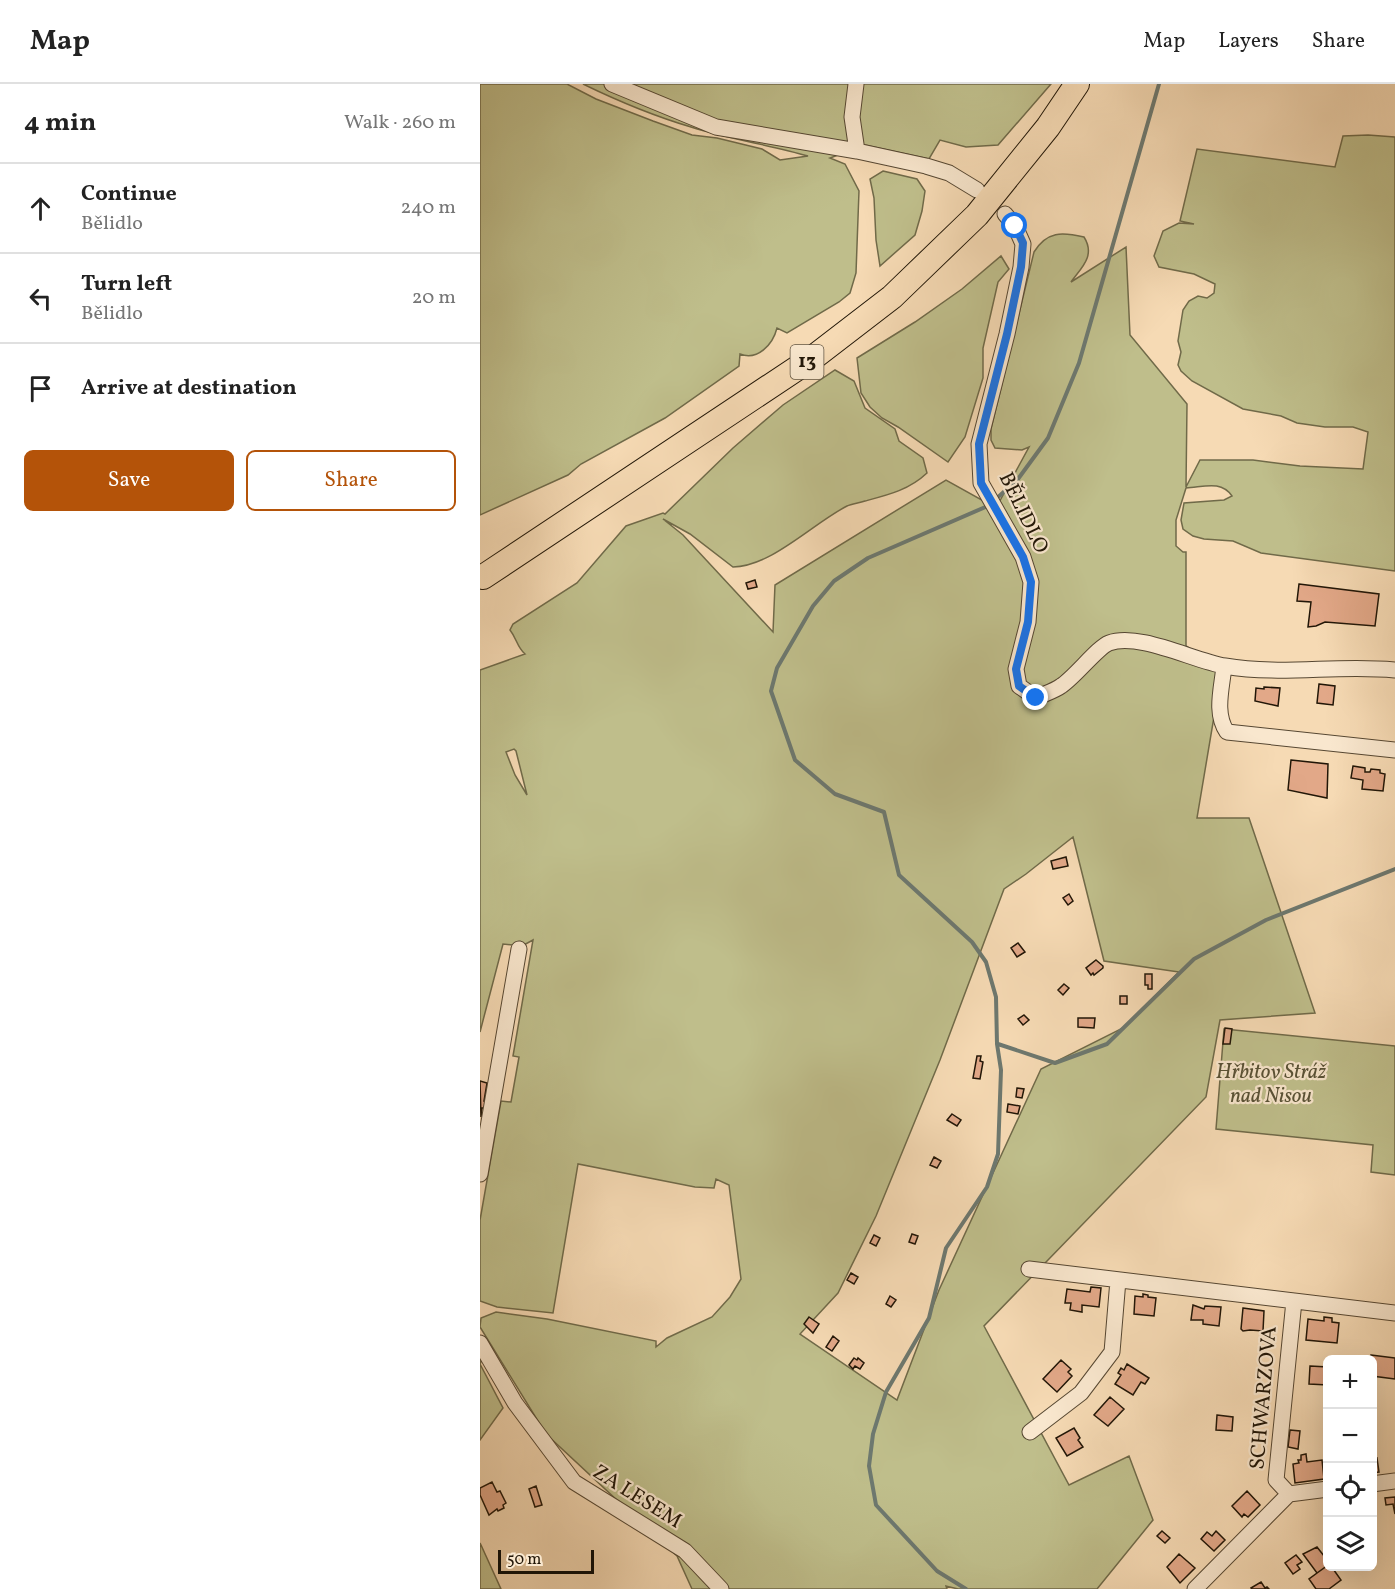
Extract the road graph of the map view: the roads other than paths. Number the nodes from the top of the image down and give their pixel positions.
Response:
1 (612, 84) edge
2 (856, 84) edge
3 (1077, 84) edge
4 (857, 151) junction
5 (977, 190) dead end
6 (1005, 214) dead end
7 (483, 577) dead end
8 (1224, 666) junction
9 (1395, 670) edge
10 (1395, 750) edge
11 (519, 949) dead end
12 (480, 1174) edge
13 (1029, 1269) dead end
14 (1118, 1280) junction
15 (1294, 1301) junction
16 (1395, 1313) edge
17 (480, 1343) edge
18 (1030, 1432) dead end
19 (1395, 1481) edge
20 (1377, 1483) edge
21 (1323, 1490) edge
22 (1289, 1494) junction
23 (721, 1589) edge
24 (1195, 1589) edge

1 - 4 street
2 - 4 street
3 - 7 main road, 13
4 - 5 street
6 - 8 street, BĚLIDLO
8 - 9 street, BĚLIDLO
8 - 10 street
11 - 12 street
13 - 14 street, SCHWARZOVA
14 - 15 street, SCHWARZOVA
14 - 18 street
15 - 16 street, SCHWARZOVA
15 - 22 street, SCHWARZOVA
17 - 23 street, ZA LESEM
19 - 20 street
21 - 22 street
22 - 24 street

